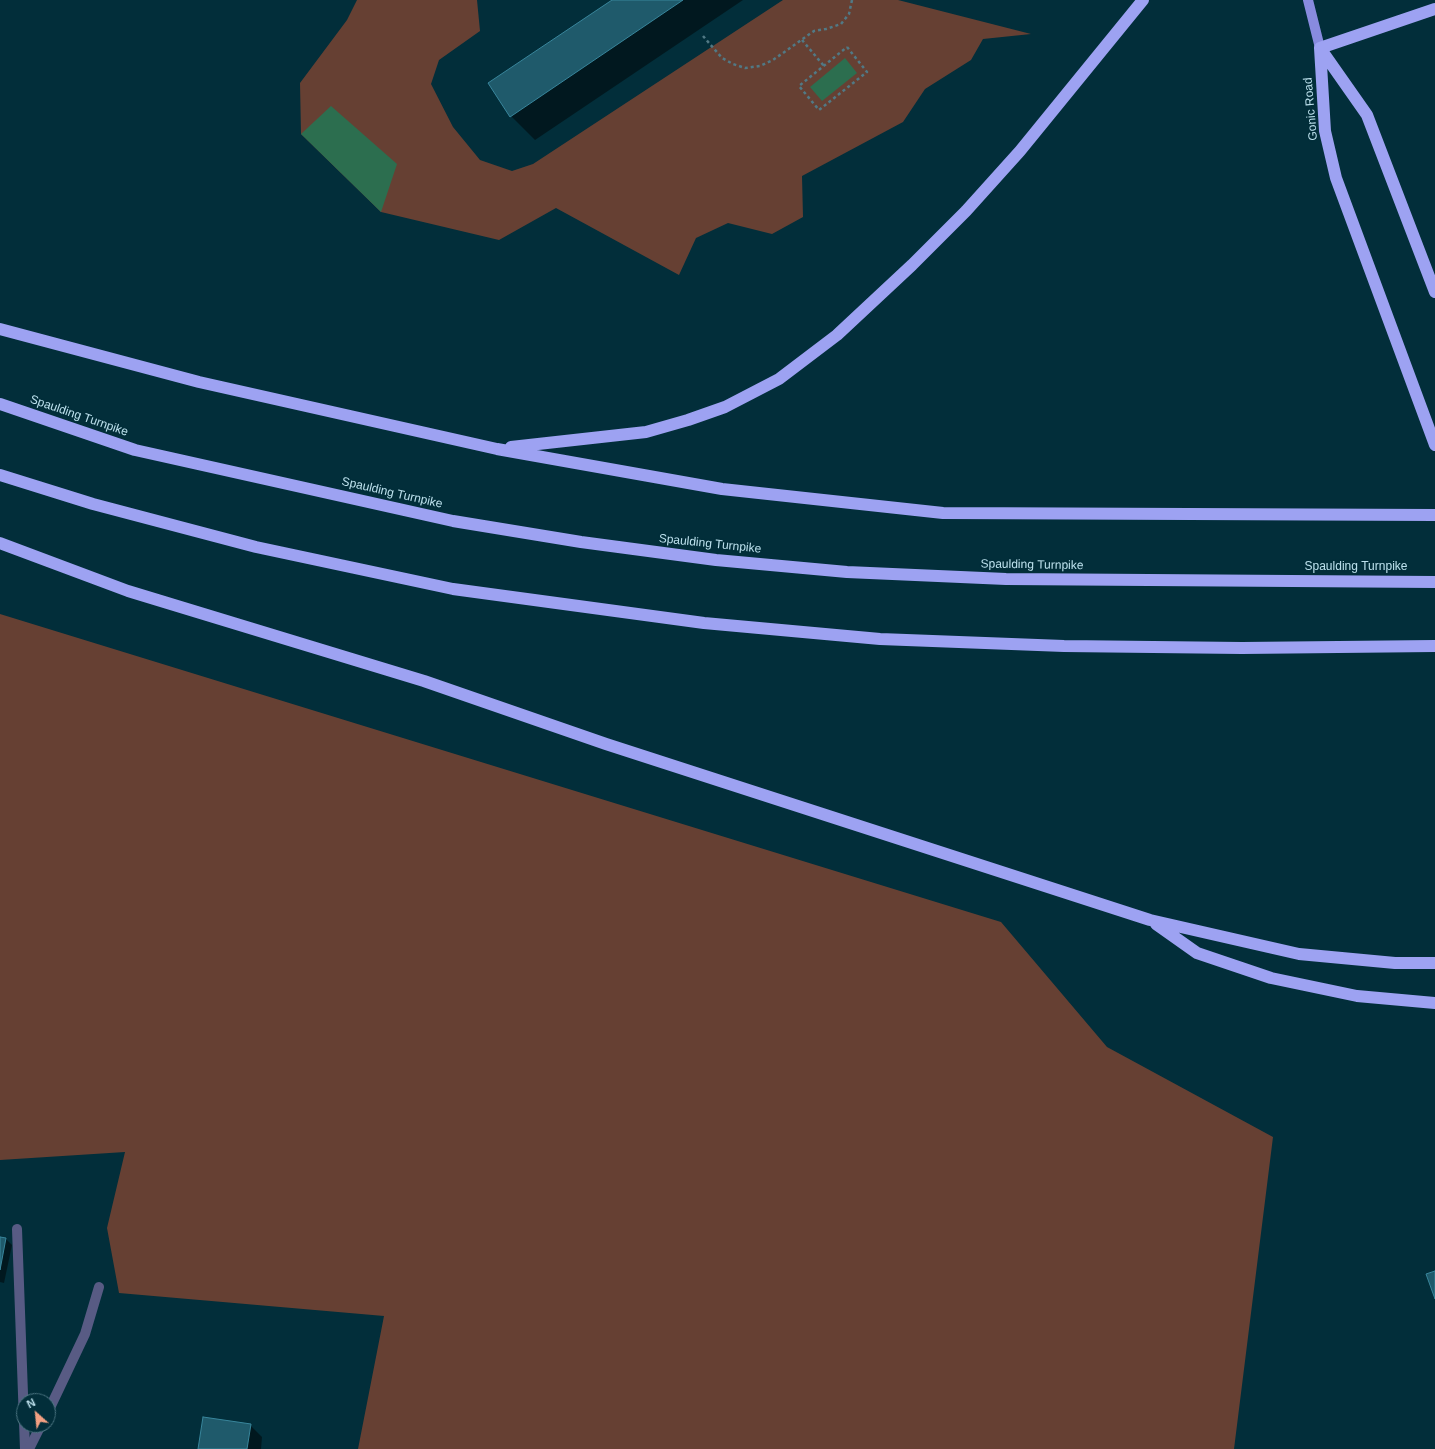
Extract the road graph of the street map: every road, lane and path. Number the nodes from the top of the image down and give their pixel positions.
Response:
1 (852, 0) edge
2 (1143, 0) edge
3 (1308, 0) edge
4 (1435, 9) edge
5 (703, 36) dead end
6 (802, 40) junction
7 (1320, 48) junction
8 (824, 66) junction
9 (1435, 292) edge
10 (0, 329) edge
11 (0, 404) edge
12 (1435, 445) edge
13 (497, 449) junction
14 (0, 475) edge
15 (1435, 515) edge
16 (0, 543) edge
17 (1435, 582) edge
18 (1435, 646) edge
19 (1150, 920) junction
20 (1435, 963) edge
21 (1435, 1003) edge
22 (17, 1229) dead end
23 (99, 1287) dead end
24 (56, 1395) edge
25 (37, 1433) edge
26 (25, 1449) edge
27 (30, 1449) edge

1 - 6 path
2 - 13 highway
3 - 7 main road
4 - 7 highway
5 - 6 path
6 - 8 path
7 - 9 highway
7 - 12 highway, Gonic Road
8 - 8 path
10 - 13 highway
11 - 17 highway, Spaulding Turnpike
13 - 15 highway
14 - 18 highway
16 - 19 highway
19 - 20 highway
19 - 21 highway
22 - 26 street
23 - 24 street
25 - 27 street

